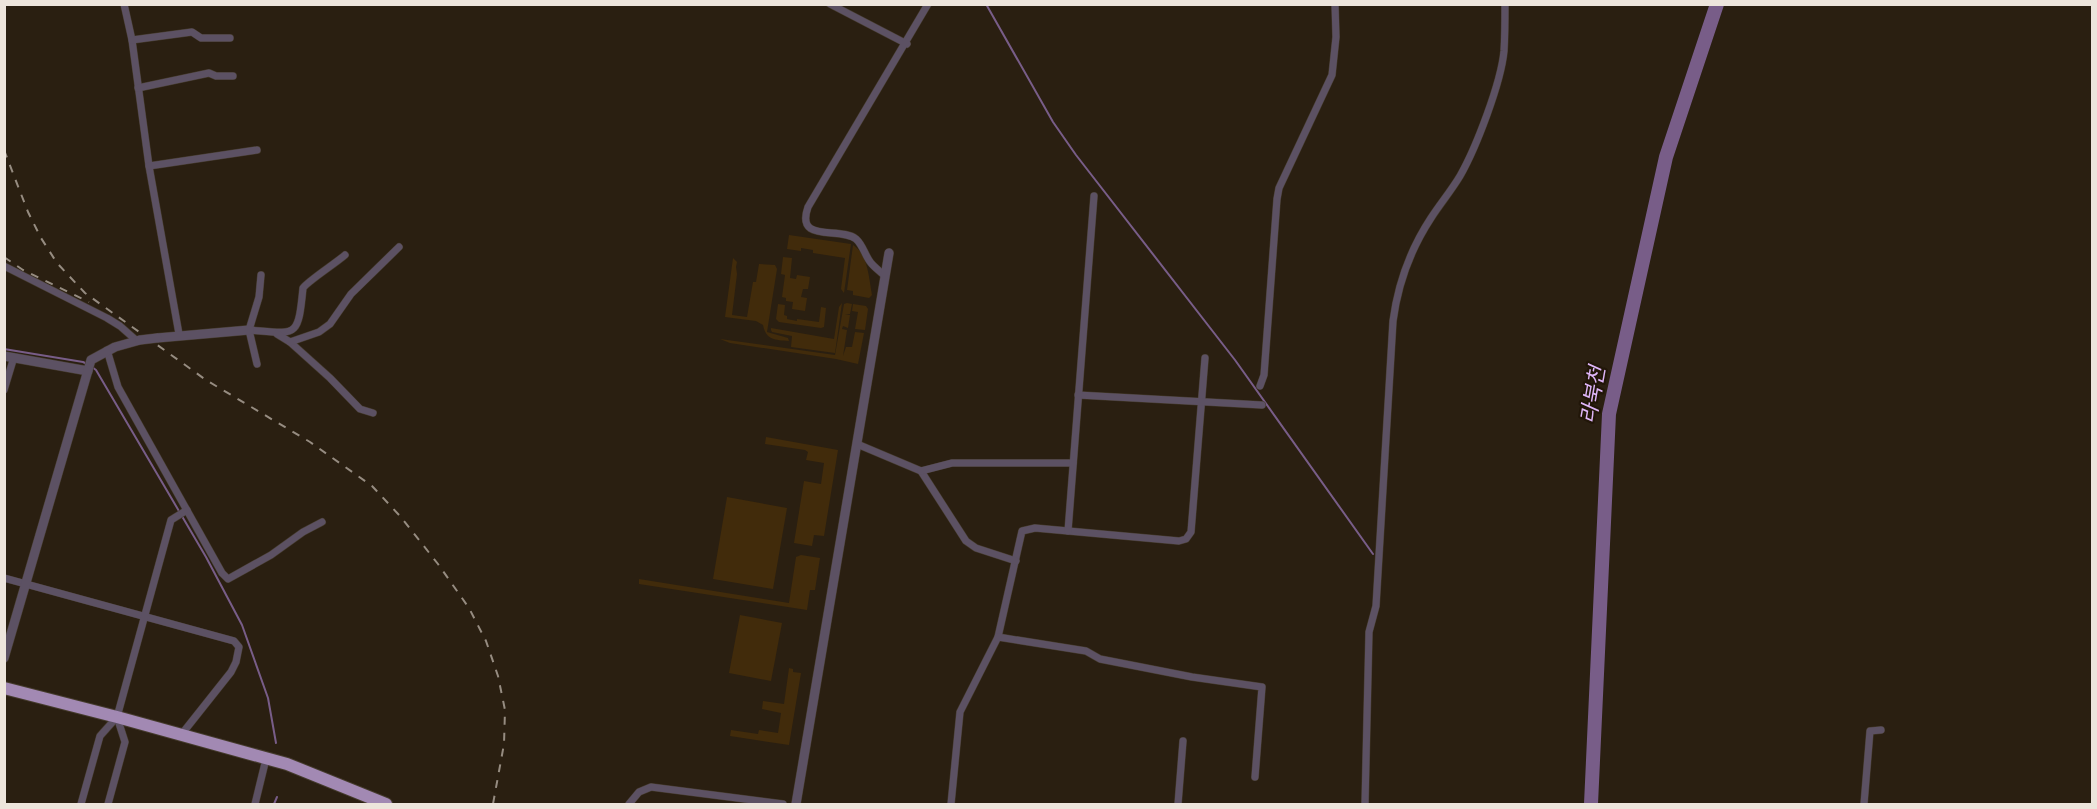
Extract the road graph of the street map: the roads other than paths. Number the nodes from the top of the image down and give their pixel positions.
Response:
1 (124, 4) edge
2 (830, 4) edge
3 (928, 4) edge
4 (1335, 4) edge
5 (1505, 4) edge
6 (230, 38) dead end
7 (132, 40) junction
8 (906, 44) junction
9 (233, 76) dead end
10 (138, 88) junction
11 (257, 150) dead end
12 (149, 166) junction
13 (1094, 196) dead end
14 (399, 248) dead end
15 (889, 253) dead end
16 (345, 255) dead end
17 (4, 266) edge
18 (261, 275) dead end
19 (885, 276) junction
20 (249, 330) junction
21 (179, 334) junction
22 (277, 334) junction
23 (138, 340) junction
24 (290, 342) junction
25 (107, 350) junction
26 (9, 356) edge
27 (1205, 358) dead end
28 (257, 364) dead end
29 (89, 367) junction
30 (1260, 386) dead end
31 (4, 390) edge
32 (1078, 395) junction
33 (1201, 402) junction
34 (1262, 405) dead end
35 (373, 413) dead end
36 (857, 444) junction
37 (1073, 463) junction
38 (921, 471) junction
39 (187, 510) junction
40 (322, 522) dead end
41 (1068, 531) junction
42 (1016, 561) junction
43 (4, 578) edge
44 (26, 583) junction
45 (145, 616) junction
46 (998, 637) junction
47 (4, 658) edge
48 (4, 688) edge
49 (117, 717) junction
50 (1881, 730) dead end
51 (181, 735) junction
52 (1183, 741) dead end
53 (266, 759) junction
54 (1255, 777) dead end
55 (81, 804) edge
56 (108, 804) edge
57 (255, 804) edge
58 (386, 804) edge
59 (628, 804) edge
60 (783, 804) edge
61 (796, 804) edge
62 (951, 804) edge
63 (1178, 804) edge
64 (1365, 804) edge
65 (1864, 804) edge

1 - 7 street
2 - 8 street
3 - 8 street
4 - 30 street
5 - 64 street
6 - 7 street
7 - 10 street
8 - 19 street
9 - 10 street
10 - 12 street
11 - 12 street
12 - 21 street
13 - 32 street
14 - 24 street
15 - 19 street
16 - 22 street
17 - 23 street
18 - 20 street
19 - 36 street
20 - 21 street
20 - 22 street
20 - 28 street
21 - 23 street, bridge
22 - 24 street
23 - 25 street
24 - 35 street
25 - 29 street
25 - 39 street
26 - 29 street
26 - 31 street
27 - 33 street
29 - 44 street
32 - 33 street
32 - 37 street
33 - 34 street
33 - 41 street
36 - 38 street
36 - 61 street
37 - 38 street
37 - 41 street
38 - 42 street
39 - 40 street
39 - 45 street
41 - 42 street
42 - 46 street
43 - 44 street
44 - 45 street
44 - 47 street
45 - 49 street
45 - 51 street
46 - 54 street
46 - 62 street
48 - 49 highway
49 - 51 highway
49 - 55 street
49 - 56 street
50 - 65 street
51 - 53 highway
52 - 63 street
53 - 57 street
53 - 58 highway
59 - 60 street

